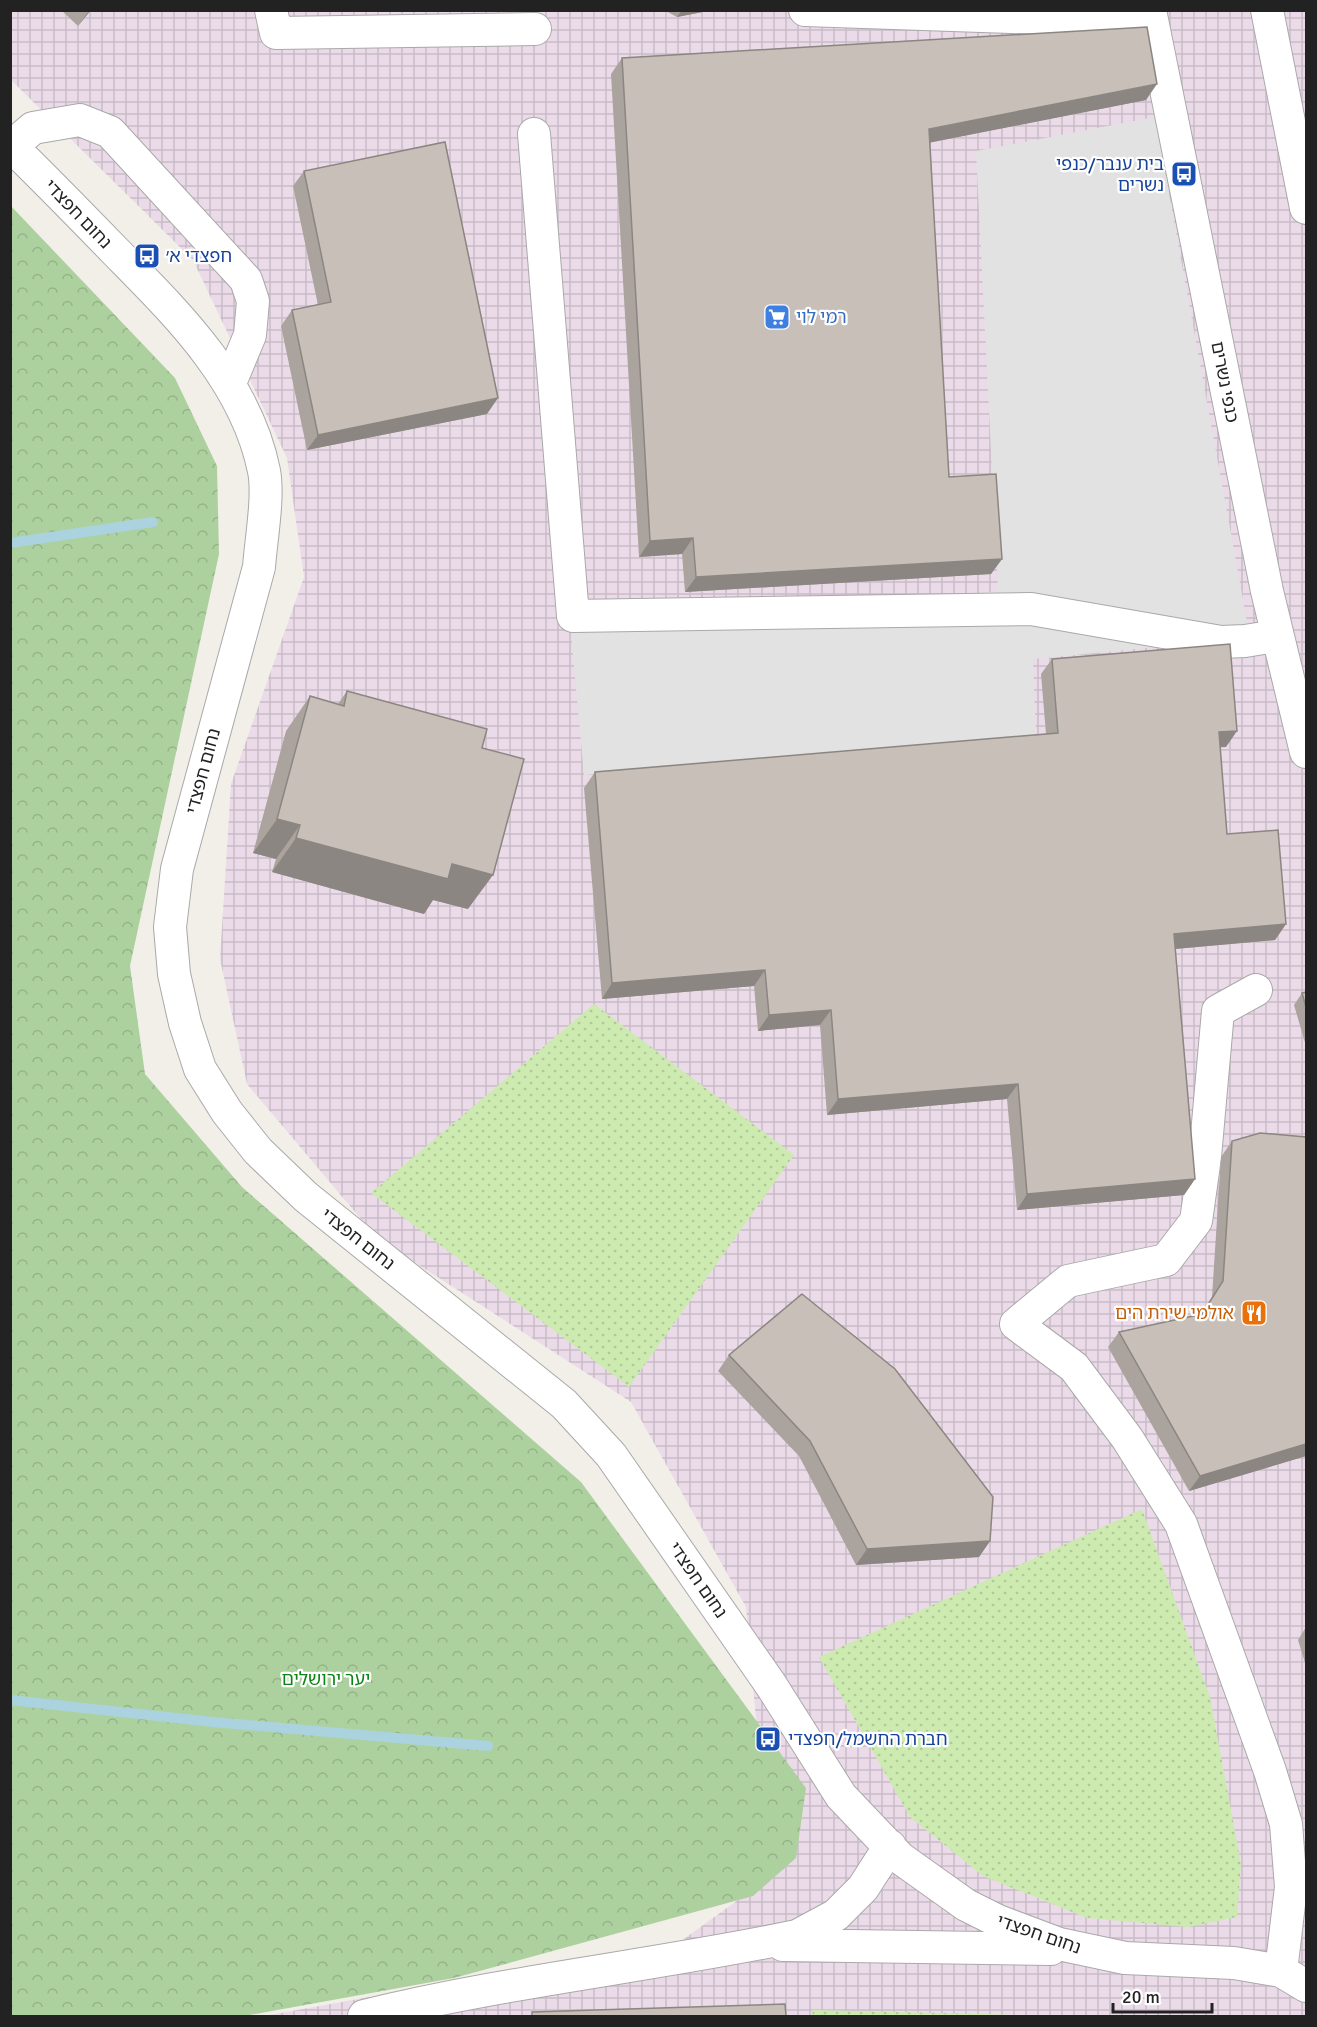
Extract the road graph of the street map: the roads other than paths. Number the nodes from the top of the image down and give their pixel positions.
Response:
1 (805, 10) edge
2 (1150, 10) edge
3 (1267, 10) edge
4 (1107, 14) edge
5 (273, 22) edge
6 (535, 29) dead end
7 (1157, 45) junction
8 (534, 134) dead end
9 (11, 146) edge
10 (1306, 208) edge
11 (230, 383) junction
12 (1276, 636) junction
13 (1306, 752) edge
14 (1256, 990) dead end
15 (890, 1846) junction
16 (758, 1944) junction
17 (1086, 1950) junction
18 (1294, 1979) edge
19 (488, 2004) edge
20 (364, 2016) edge

1 - 4 street
2 - 7 street, כנפי נשרים
3 - 10 street
4 - 7 street
5 - 6 street
7 - 12 street, כנפי נשרים
8 - 12 street
9 - 11 street, נחום חפצדי
9 - 11 street
11 - 15 street, נחום חפצדי
12 - 13 street, כנפי נשרים
14 - 18 street
15 - 16 street
15 - 17 street, נחום חפצדי
16 - 17 street
16 - 19 street
17 - 18 street, נחום חפצדי
19 - 20 street

